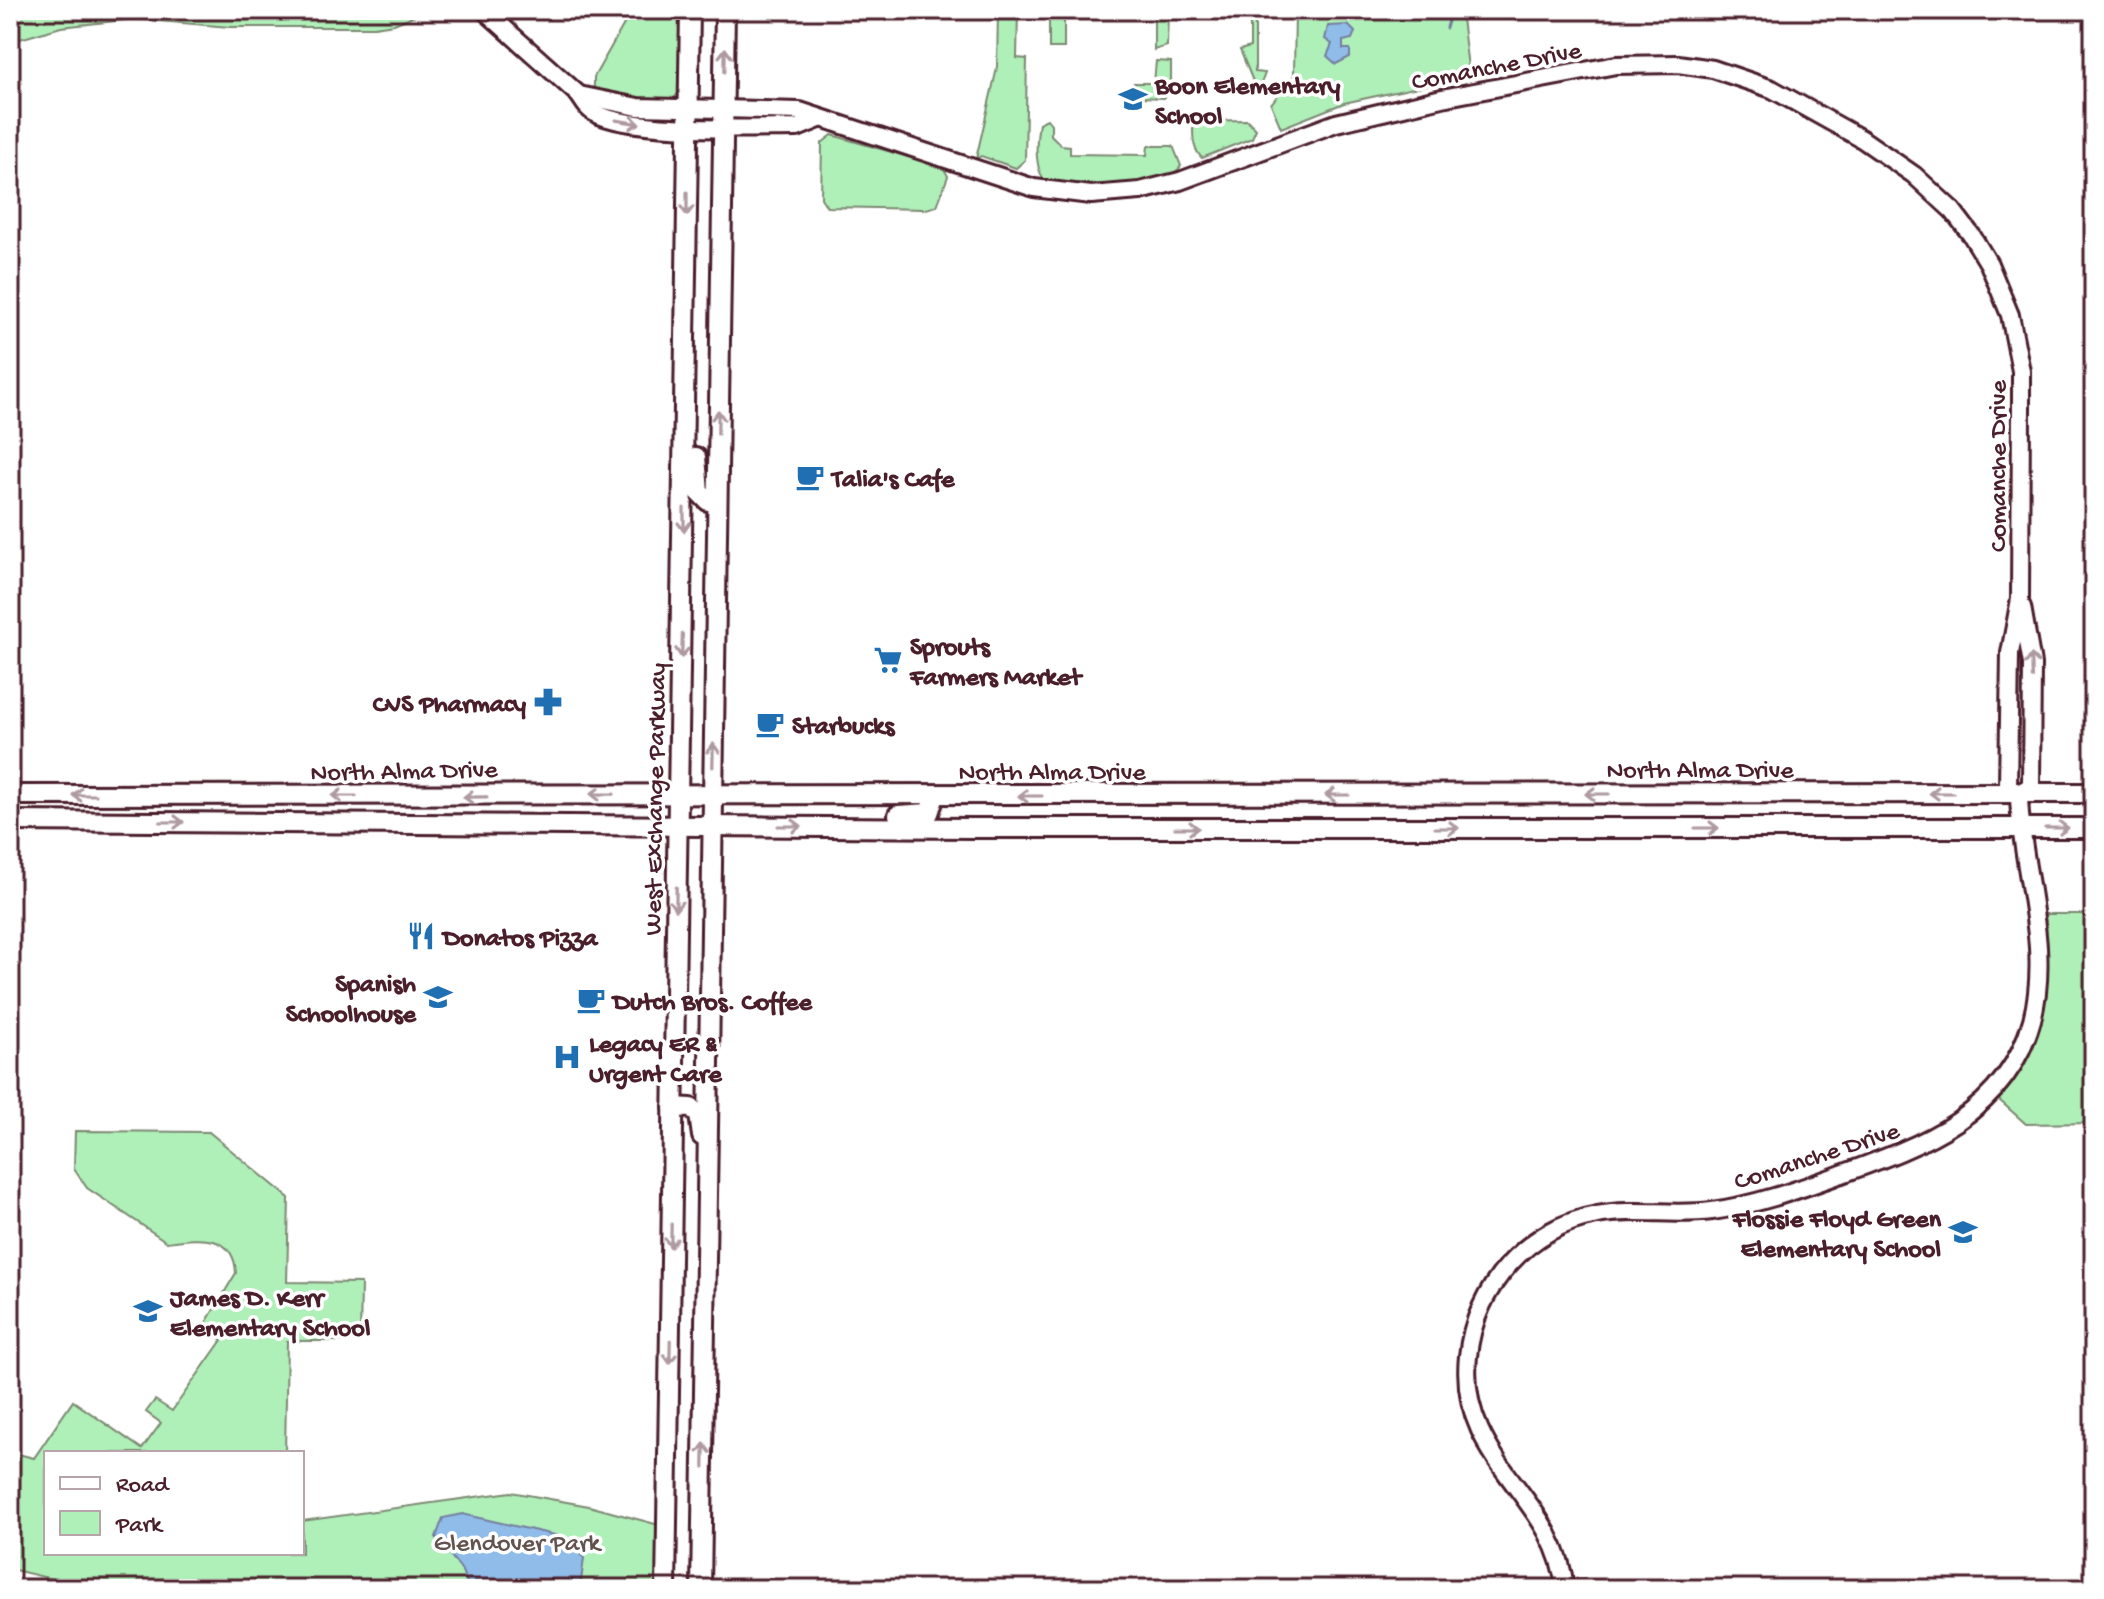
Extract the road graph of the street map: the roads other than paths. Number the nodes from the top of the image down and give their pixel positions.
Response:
1 (484, 10) edge
2 (690, 10) edge
3 (725, 10) edge
4 (688, 118) junction
5 (724, 119) junction
6 (686, 311) junction
7 (717, 500) junction
8 (2020, 599) junction
9 (2032, 696) junction
10 (2010, 697) junction
11 (2019, 793) junction
12 (2094, 793) edge
13 (10, 795) edge
14 (676, 795) junction
15 (712, 795) junction
16 (422, 796) junction
17 (935, 796) junction
18 (10, 821) edge
19 (422, 823) junction
20 (678, 825) junction
21 (712, 826) junction
22 (841, 827) junction
23 (2019, 828) junction
24 (2094, 828) edge
25 (673, 1107) junction
26 (709, 1226) junction
27 (668, 1499) junction
28 (703, 1499) junction
29 (666, 1589) edge
30 (701, 1589) edge
31 (1565, 1589) edge

1 - 4 street, Comanche Drive
2 - 4 main road, West Exchange Parkway
5 -> 3 main road
4 - 5 street, Comanche Drive
4 -> 6 main road, West Exchange Parkway
7 -> 5 main road
5 - 8 street, Comanche Drive
6 - 7 main road
6 -> 14 main road, West Exchange Parkway
15 -> 7 main road
9 -> 8 street, Comanche Drive
8 - 10 street, Comanche Drive
9 - 10 street
9 - 11 street, Comanche Drive
10 - 11 street, Comanche Drive
11 - 12 main road, North Alma Drive
11 -> 17 main road, North Alma Drive
11 - 23 street, Comanche Drive
16 -> 13 main road, North Alma Drive
14 - 15 main road, North Alma Drive
14 -> 16 main road, North Alma Drive
14 - 20 main road, West Exchange Parkway
15 - 17 main road, North Alma Drive
15 - 21 main road
16 - 19 main road
17 - 22 main road
18 -> 19 main road, North Alma Drive
19 - 20 main road, North Alma Drive
20 - 21 main road, North Alma Drive
20 -> 25 main road, West Exchange Parkway
21 -> 22 main road, North Alma Drive
21 - 26 main road
22 -> 23 main road, North Alma Drive
23 -> 24 main road, North Alma Drive
23 - 31 street, Comanche Drive
25 - 26 main road
25 -> 27 main road, West Exchange Parkway
28 -> 26 main road
27 - 28 main road
27 - 29 main road, West Exchange Parkway
28 - 30 main road

